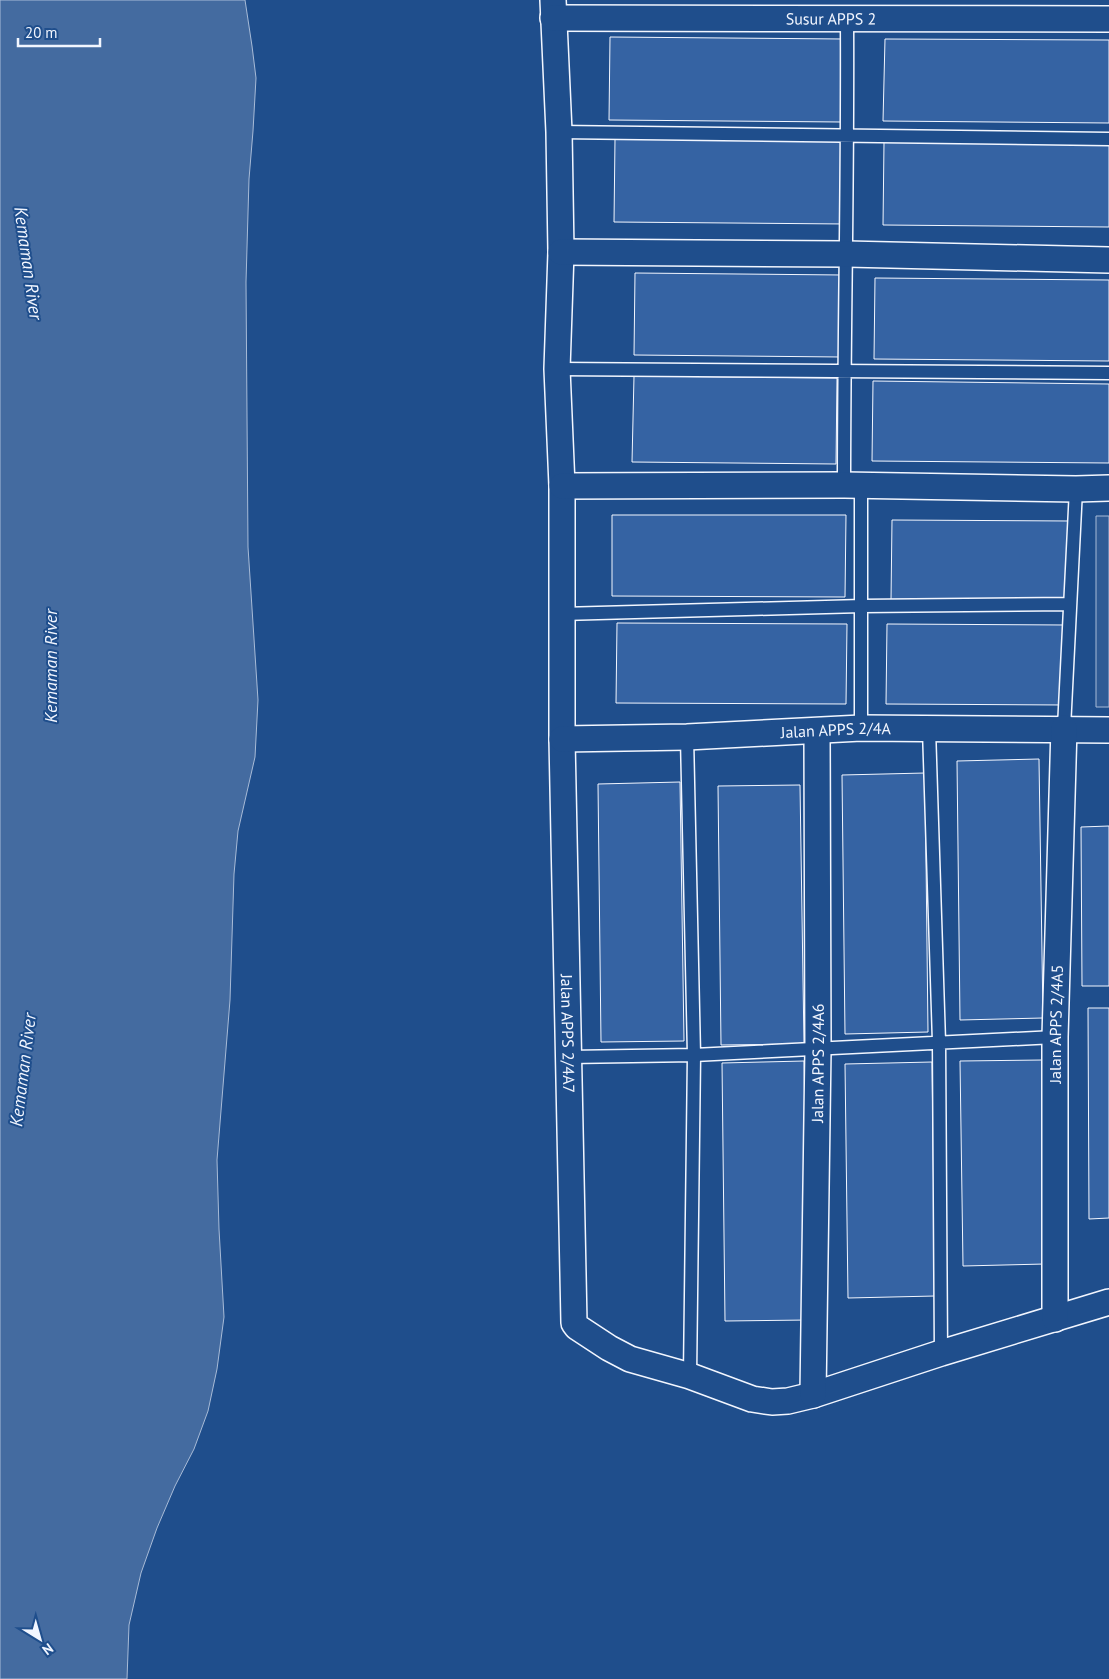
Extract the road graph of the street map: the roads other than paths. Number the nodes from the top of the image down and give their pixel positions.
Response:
1 (553, 9) edge
2 (1109, 19) edge
3 (847, 20) junction
4 (559, 132) junction
5 (848, 136) junction
6 (1109, 139) edge
7 (561, 252) junction
8 (847, 254) junction
9 (1109, 260) edge
10 (557, 369) junction
11 (844, 371) junction
12 (1109, 373) edge
13 (852, 485) junction
14 (562, 486) junction
15 (1109, 488) edge
16 (1076, 490) junction
17 (1070, 604) junction
18 (862, 606) junction
19 (561, 614) junction
20 (861, 728) junction
21 (1064, 728) junction
22 (929, 729) junction
23 (1109, 730) edge
24 (817, 731) junction
25 (687, 736) junction
26 (562, 739) junction
27 (1055, 1037) junction
28 (939, 1042) junction
29 (818, 1048) junction
30 (694, 1054) junction
31 (569, 1057) junction
32 (1109, 1302) edge
33 (1055, 1319) junction
34 (942, 1353) junction
35 (690, 1376) junction
36 (813, 1395) junction

1 - 3 street, Susur APPS 2
1 - 4 street, Jalan APPS 2/4A7
2 - 3 street, Susur APPS 2
3 - 5 lane
4 - 5 lane
4 - 7 street, Jalan APPS 2/4A7
5 - 6 lane
5 - 8 lane
7 - 8 street
7 - 10 street, Jalan APPS 2/4A7
8 - 9 street
8 - 11 lane
10 - 11 lane
10 - 14 street, Jalan APPS 2/4A7
11 - 12 lane
11 - 13 lane
13 - 14 street
13 - 16 street
13 - 18 lane
14 - 19 street, Jalan APPS 2/4A7
15 - 16 street
16 - 17 lane
17 - 18 lane
17 - 21 lane
18 - 19 lane
18 - 20 lane
19 - 26 street, Jalan APPS 2/4A7
20 - 22 street, Jalan APPS 2/4A
20 - 24 street, Jalan APPS 2/4A
21 - 22 street, Jalan APPS 2/4A
21 - 23 street, Jalan APPS 2/4A
21 - 27 street, Jalan APPS 2/4A5
22 - 28 lane
24 - 25 street, Jalan APPS 2/4A
24 - 29 street, Jalan APPS 2/4A6
25 - 26 street, Jalan APPS 2/4A
25 - 30 lane
26 - 31 street, Jalan APPS 2/4A7
27 - 28 lane
27 - 33 street, Jalan APPS 2/4A5
28 - 29 lane
28 - 34 lane
29 - 30 lane
29 - 36 street, Jalan APPS 2/4A6
30 - 31 lane
30 - 35 lane
31 - 35 street, Jalan APPS 2/4A7
32 - 33 street
33 - 34 street
34 - 36 street
35 - 36 street

